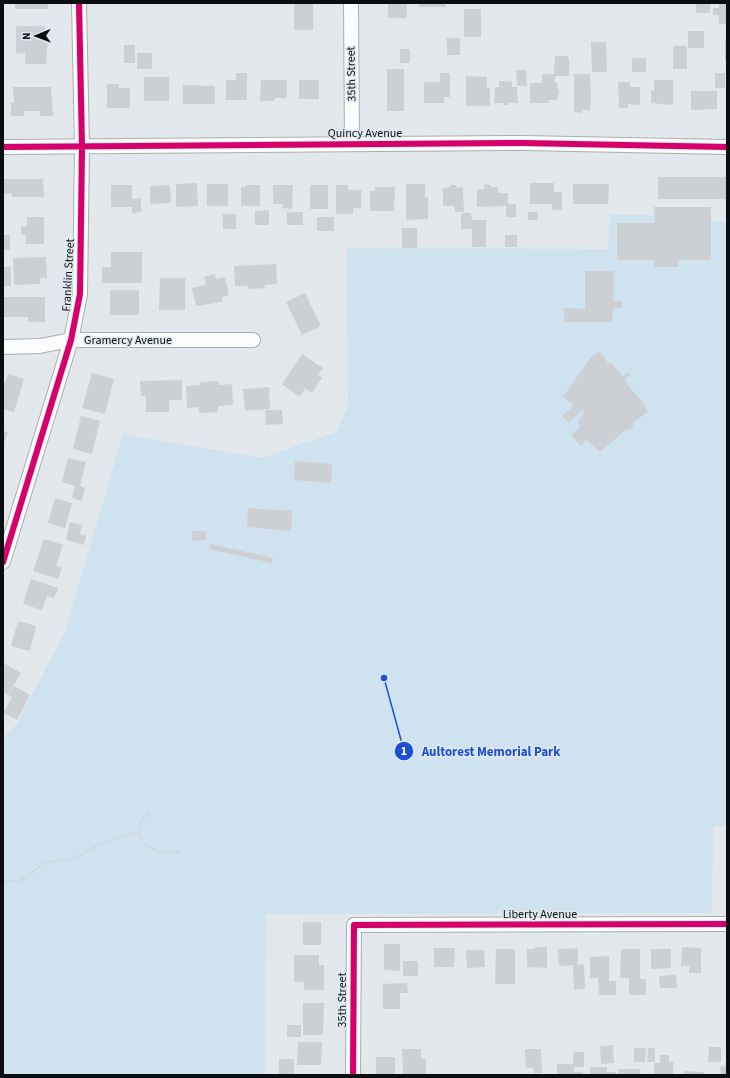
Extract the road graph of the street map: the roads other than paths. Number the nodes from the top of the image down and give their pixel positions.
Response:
1 (80, 3) edge
2 (351, 3) edge
3 (352, 144) junction
4 (3, 147) edge
5 (82, 147) junction
6 (727, 147) edge
7 (71, 340) junction
8 (253, 340) dead end
9 (3, 347) edge
10 (3, 562) edge
11 (727, 924) edge
12 (354, 925) joint
13 (353, 1075) edge

1 - 5 street, Franklin Street
2 - 3 street, 35th Street
3 - 5 street, Quincy Avenue
3 - 6 street, Quincy Avenue
4 - 5 street, Quincy Avenue
5 - 7 street, Franklin Street
7 - 8 street, Gramercy Avenue
7 - 9 street, Gramercy Avenue
7 - 10 street, Franklin Street
11 - 12 street, Liberty Avenue
12 - 13 street, 35th Street

